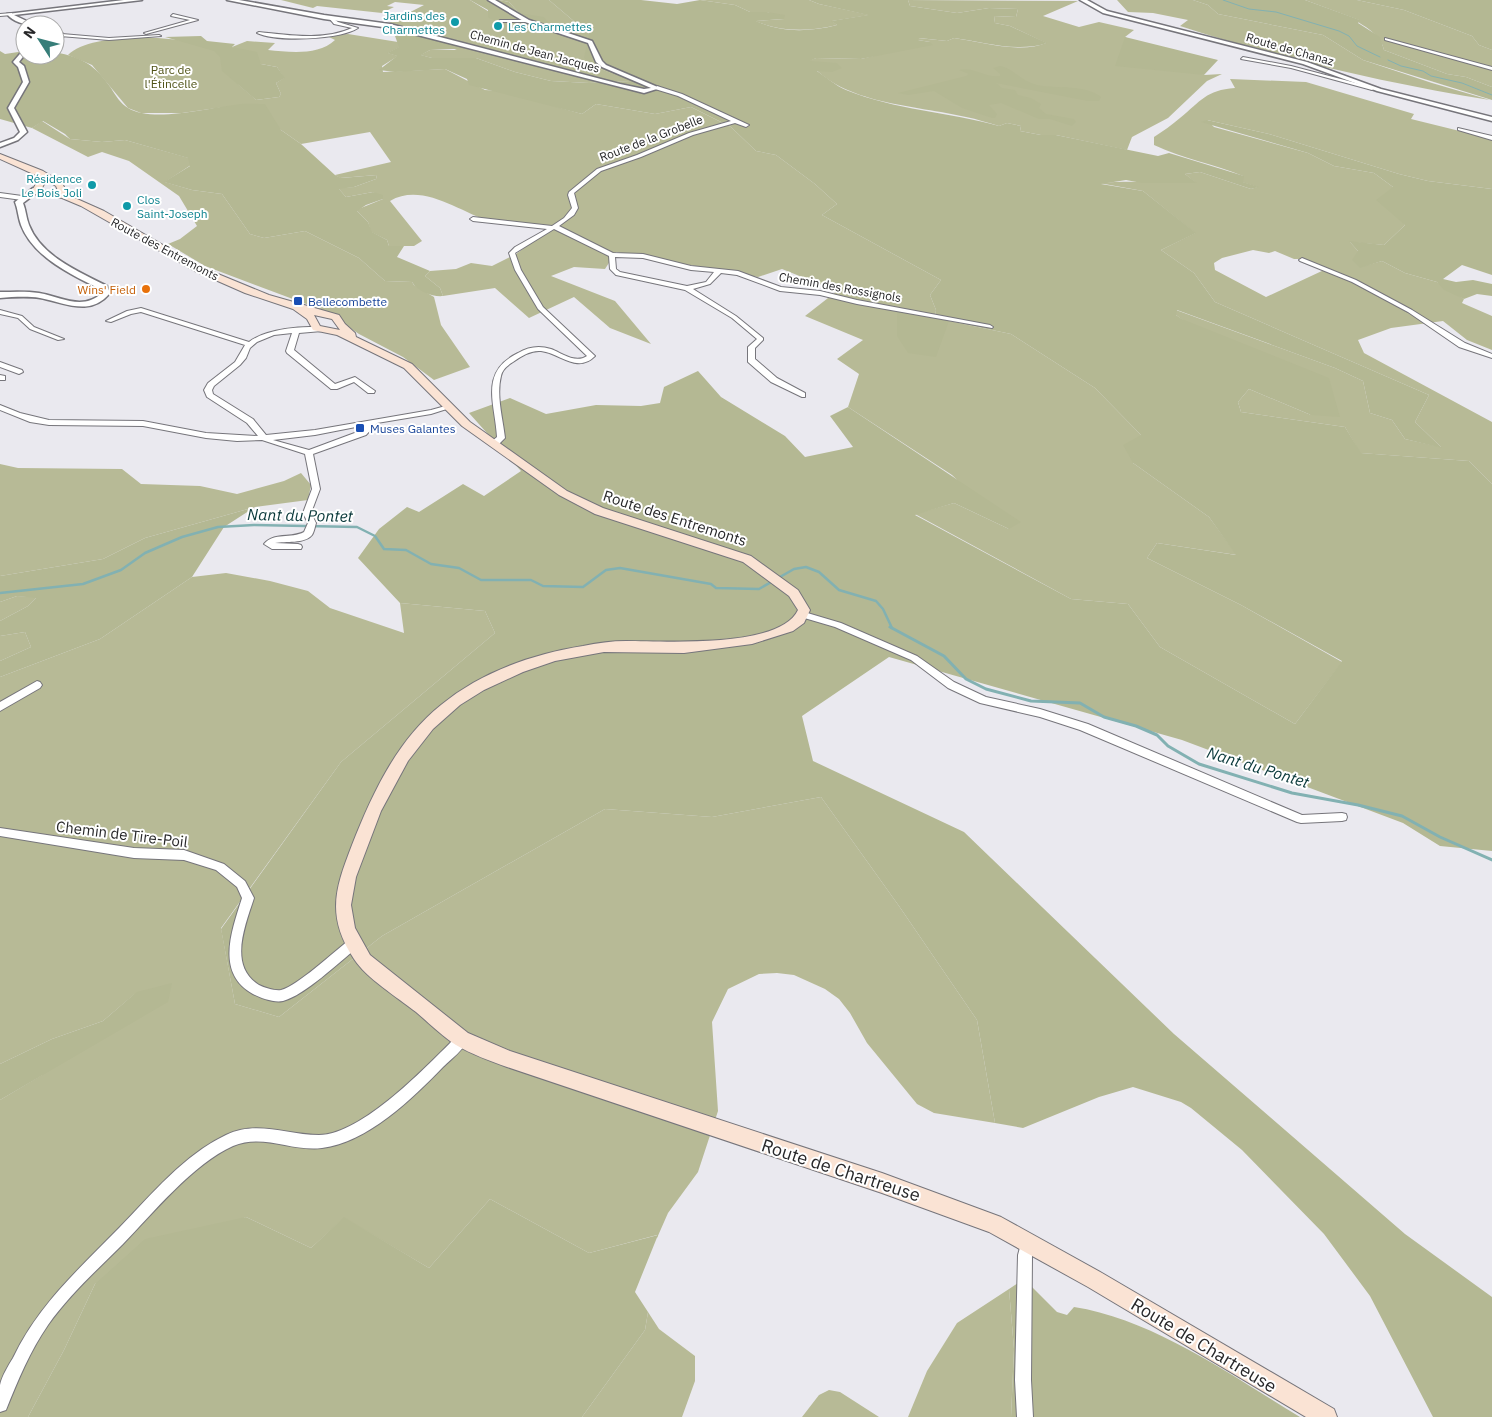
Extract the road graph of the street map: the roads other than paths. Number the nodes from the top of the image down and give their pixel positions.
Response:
1 (139, 0) edge
2 (230, 0) edge
3 (491, 0) edge
4 (1085, 0) edge
5 (0, 14) edge
6 (10, 14) junction
7 (173, 15) dead end
8 (15, 18) edge
9 (331, 18) junction
10 (500, 20) dead end
11 (527, 20) junction
12 (259, 33) dead end
13 (65, 35) edge
14 (159, 36) dead end
15 (128, 38) junction
16 (1387, 39) dead end
17 (1243, 58) dead end
18 (18, 65) edge
19 (1492, 69) edge
20 (657, 88) junction
21 (1372, 88) junction
22 (1492, 119) edge
23 (735, 121) junction
24 (746, 125) dead end
25 (1460, 129) dead end
26 (1492, 138) edge
27 (0, 145) edge
28 (0, 156) edge
29 (44, 177) junction
30 (57, 186) junction
31 (41, 191) junction
32 (0, 195) edge
33 (65, 196) junction
34 (22, 198) junction
35 (473, 219) dead end
36 (553, 228) junction
37 (612, 255) junction
38 (1302, 260) dead end
39 (718, 271) junction
40 (687, 288) junction
41 (0, 294) edge
42 (296, 307) junction
43 (0, 312) edge
44 (327, 316) junction
45 (109, 321) dead end
46 (339, 322) junction
47 (313, 323) junction
48 (990, 327) dead end
49 (324, 329) junction
50 (296, 330) junction
51 (60, 339) dead end
52 (250, 344) junction
53 (367, 346) junction
54 (1492, 356) edge
55 (0, 364) edge
56 (19, 372) dead end
57 (372, 391) dead end
58 (802, 394) dead end
59 (0, 407) edge
60 (448, 407) junction
61 (374, 421) junction
62 (266, 440) junction
63 (494, 444) junction
64 (309, 453) junction
65 (298, 546) dead end
66 (804, 615) junction
67 (37, 685) dead end
68 (0, 707) edge
69 (1342, 817) dead end
70 (0, 832) edge
71 (353, 944) junction
72 (462, 1039) junction
73 (1028, 1242) junction
74 (0, 1404) edge
75 (1026, 1417) edge
76 (1326, 1417) edge

1 - 6 street
2 - 9 street, Chemin de Jean Jacques
3 - 11 street
4 - 21 street, Route de Chanaz
5 - 6 street
6 - 8 street
7 - 15 street
9 - 12 street
9 - 20 street, Chemin de Jean Jacques
10 - 11 street
11 - 20 street
13 - 15 street
14 - 15 street
16 - 19 street
17 - 21 street
18 - 27 street
20 - 23 street
21 - 22 street, Route de Chanaz
23 - 24 street
23 - 36 street, Route de la Grobelle
25 - 26 street
28 - 29 main road, Route des Entremonts
29 - 30 main road, Route des Entremonts
29 - 31 main road
30 - 31 main road
30 - 33 main road, Route des Entremonts
31 - 33 main road, Route des Entremonts
31 - 34 street
32 - 34 street
33 - 42 main road, Route des Entremonts
34 - 41 street
35 - 36 street
36 - 37 street
36 - 63 street, Route de la Grobelle
37 - 39 street, Chemin des Rossignols
37 - 40 street
38 - 54 street
39 - 40 street
39 - 48 street, Chemin des Rossignols
40 - 58 street
42 - 44 main road, Route des Entremonts
42 - 47 main road, Route des Entremonts
43 - 51 street
44 - 46 main road, Route des Entremonts
44 - 47 main road
45 - 52 street
46 - 49 main road
46 - 53 main road, Route des Entremonts
47 - 49 main road, Route des Entremonts
47 - 50 street
49 - 50 street
49 - 53 main road, Route des Entremonts
50 - 52 street
50 - 57 street
52 - 62 street
53 - 60 main road, Route des Entremonts
55 - 56 street
59 - 62 street
60 - 61 street
60 - 63 main road, Route des Entremonts
61 - 62 street
61 - 64 street
62 - 64 street
63 - 66 main road, Route des Entremonts
64 - 65 street
66 - 69 street
66 - 71 main road
67 - 68 street
70 - 71 street, Chemin de Tire-Poil
71 - 72 main road, Route de Chartreuse
72 - 73 main road, Route de Chartreuse
72 - 74 street
73 - 75 street
73 - 76 main road, Route de Chartreuse

